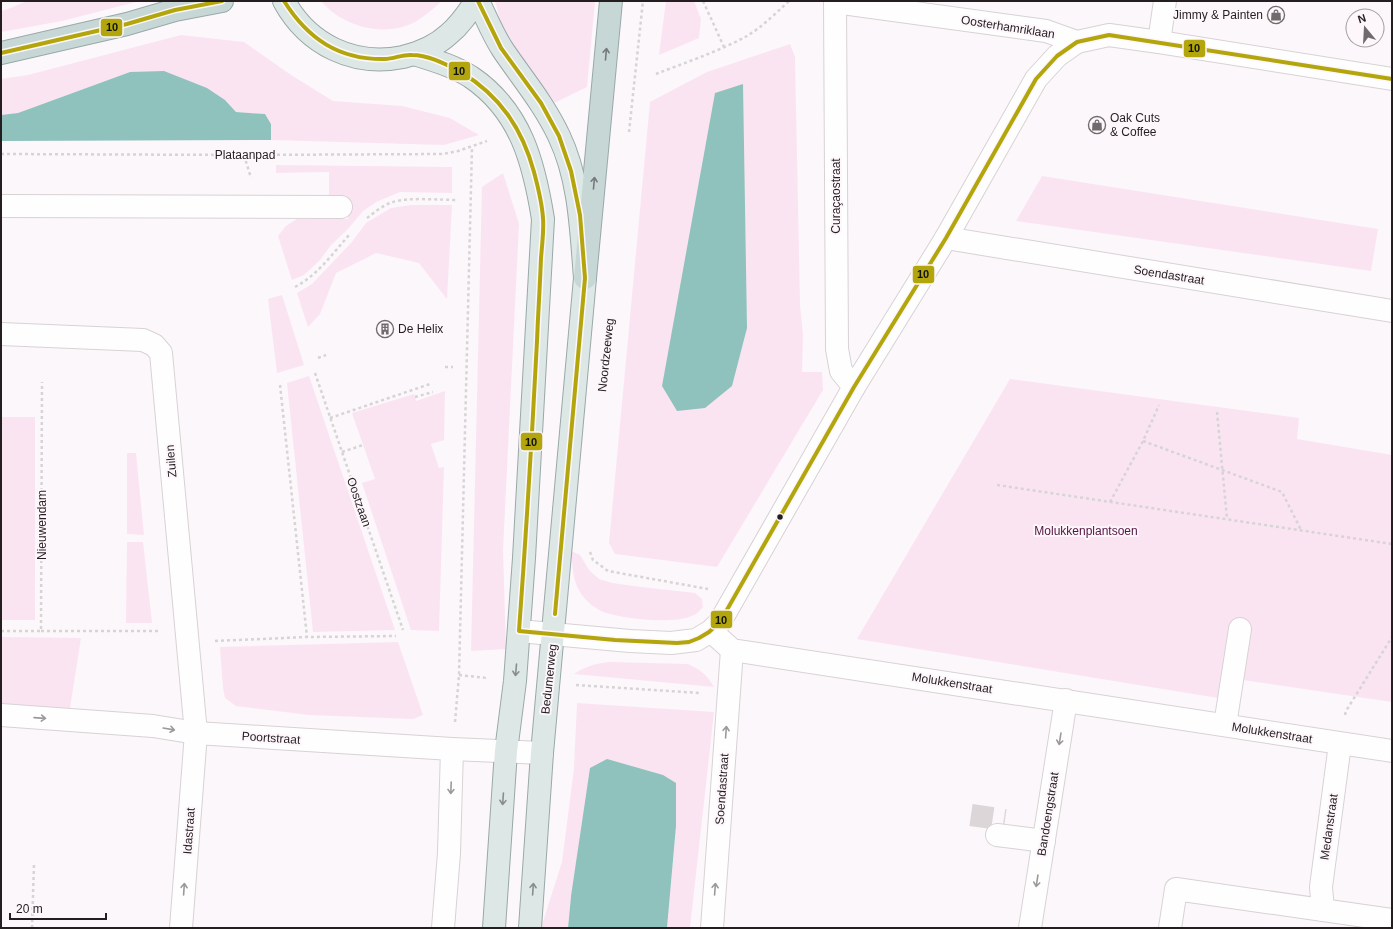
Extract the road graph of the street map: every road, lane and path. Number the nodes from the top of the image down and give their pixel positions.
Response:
1 (222, 1) edge
2 (284, 1) edge
3 (477, 1) edge
4 (611, 1) edge
5 (643, 1) edge
6 (703, 1) edge
7 (790, 1) edge
8 (1165, 1) edge
9 (835, 2) edge
10 (1077, 42) junction
11 (1159, 42) junction
12 (724, 47) junction
13 (1, 53) edge
14 (414, 54) junction
15 (656, 74) dead end
16 (1392, 79) edge
17 (629, 135) dead end
18 (487, 141) dead end
19 (472, 147) junction
20 (1, 154) edge
21 (458, 200) dead end
22 (1, 206) edge
23 (341, 206) dead end
24 (363, 222) dead end
25 (353, 231) dead end
26 (946, 238) junction
27 (585, 278) junction
28 (295, 287) dead end
29 (1392, 311) edge
30 (1, 334) edge
31 (326, 356) dead end
32 (318, 358) dead end
33 (445, 367) dead end
34 (453, 367) dead end
35 (315, 374) dead end
36 (42, 382) dead end
37 (430, 384) dead end
38 (280, 385) dead end
39 (854, 387) junction
40 (433, 392) dead end
41 (415, 397) dead end
42 (1159, 405) dead end
43 (1217, 412) dead end
44 (330, 418) junction
45 (1143, 441) junction
46 (363, 445) dead end
47 (342, 452) junction
48 (1222, 471) junction
49 (997, 485) dead end
50 (1110, 502) junction
51 (1227, 519) junction
52 (1301, 531) junction
53 (1392, 544) edge
54 (588, 549) dead end
55 (736, 593) junction
56 (1240, 629) dead end
57 (402, 630) dead end
58 (1, 631) edge
59 (41, 631) junction
60 (519, 631) junction
61 (711, 631) junction
62 (187, 632) junction
63 (554, 634) junction
64 (396, 636) dead end
65 (307, 637) junction
66 (1392, 637) edge
67 (213, 641) dead end
68 (732, 650) junction
69 (460, 675) junction
70 (515, 681) junction
71 (548, 683) junction
72 (729, 694) junction
73 (1066, 700) junction
74 (1, 715) edge
75 (1225, 725) junction
76 (196, 733) junction
77 (1340, 744) junction
78 (452, 749) junction
79 (506, 751) junction
80 (1392, 751) edge
81 (542, 753) junction
82 (1001, 827) tunnel mouth
83 (1045, 833) junction
84 (34, 864) dead end
85 (1323, 910) junction
86 (1392, 920) edge
87 (32, 928) edge
88 (181, 928) edge
89 (443, 928) edge
90 (494, 928) edge
91 (530, 928) edge
92 (712, 928) edge
93 (1030, 928) edge
94 (1170, 928) edge

1 - 13 highway
2 - 14 main road
3 - 14 main road
3 - 27 main road, Bedumerweg
27 -> 4 highway
5 - 17 path
6 - 12 path
7 - 12 path
8 - 11 street
9 - 10 street, Oosterhamriklaan
9 - 39 street, Curaçaostraat
10 - 11 street
10 - 26 street
11 - 16 street
12 - 15 path
14 - 60 main road
18 - 19 path, Plataanpad
19 - 20 path, Plataanpad
19 - 69 path
21 - 24 path
22 - 23 street
25 - 28 path
26 - 29 street, Soendastraat
26 - 39 street
27 - 63 main road, Bedumerweg
30 - 62 street, Zuilen
31 - 32 path
33 - 34 path
35 - 44 path, Oostzaan
36 - 59 path, Nieuwendam
37 - 44 path
38 - 65 path
39 - 55 street
40 - 41 path
42 - 45 path
43 - 48 path
44 - 47 path, Oostzaan
45 - 48 path
45 - 50 path
46 - 47 path
47 - 57 path, Oostzaan
48 - 51 path
48 - 52 path
49 - 50 path
50 - 51 path
51 - 52 path
52 - 53 path
54 - 55 path
55 - 61 street
56 - 75 street
58 - 59 path
59 - 62 path
60 - 63 street
60 -> 70 main road
61 - 63 street
61 - 68 street
62 - 76 street, Zuilen
63 - 71 main road, Bedumerweg
64 - 65 path
65 - 67 path
66 - 77 path
68 - 72 street, Soendastraat
68 - 73 street, Molukkenstraat
69 - 70 path
69 - 78 path
70 - 79 main road
71 - 72 path
71 - 81 main road, Bedumerweg
92 -> 72 street, Soendastraat
73 - 75 street, Molukkenstraat
73 -> 83 street, Bandoengstraat
74 -> 76 street, Poortstraat
75 - 77 street, Molukkenstraat
76 - 78 street, Poortstraat
88 -> 76 street, Idastraat
77 - 80 street, Molukkenstraat
77 - 85 street, Medanstraat
78 - 79 street, Poortstraat
78 -> 89 street
79 - 81 street, Poortstraat
79 -> 90 main road
91 -> 81 main road, Bedumerweg
82 - 83 street
83 -> 93 street, Bandoengstraat
84 - 87 path
85 - 86 street
85 - 94 street

